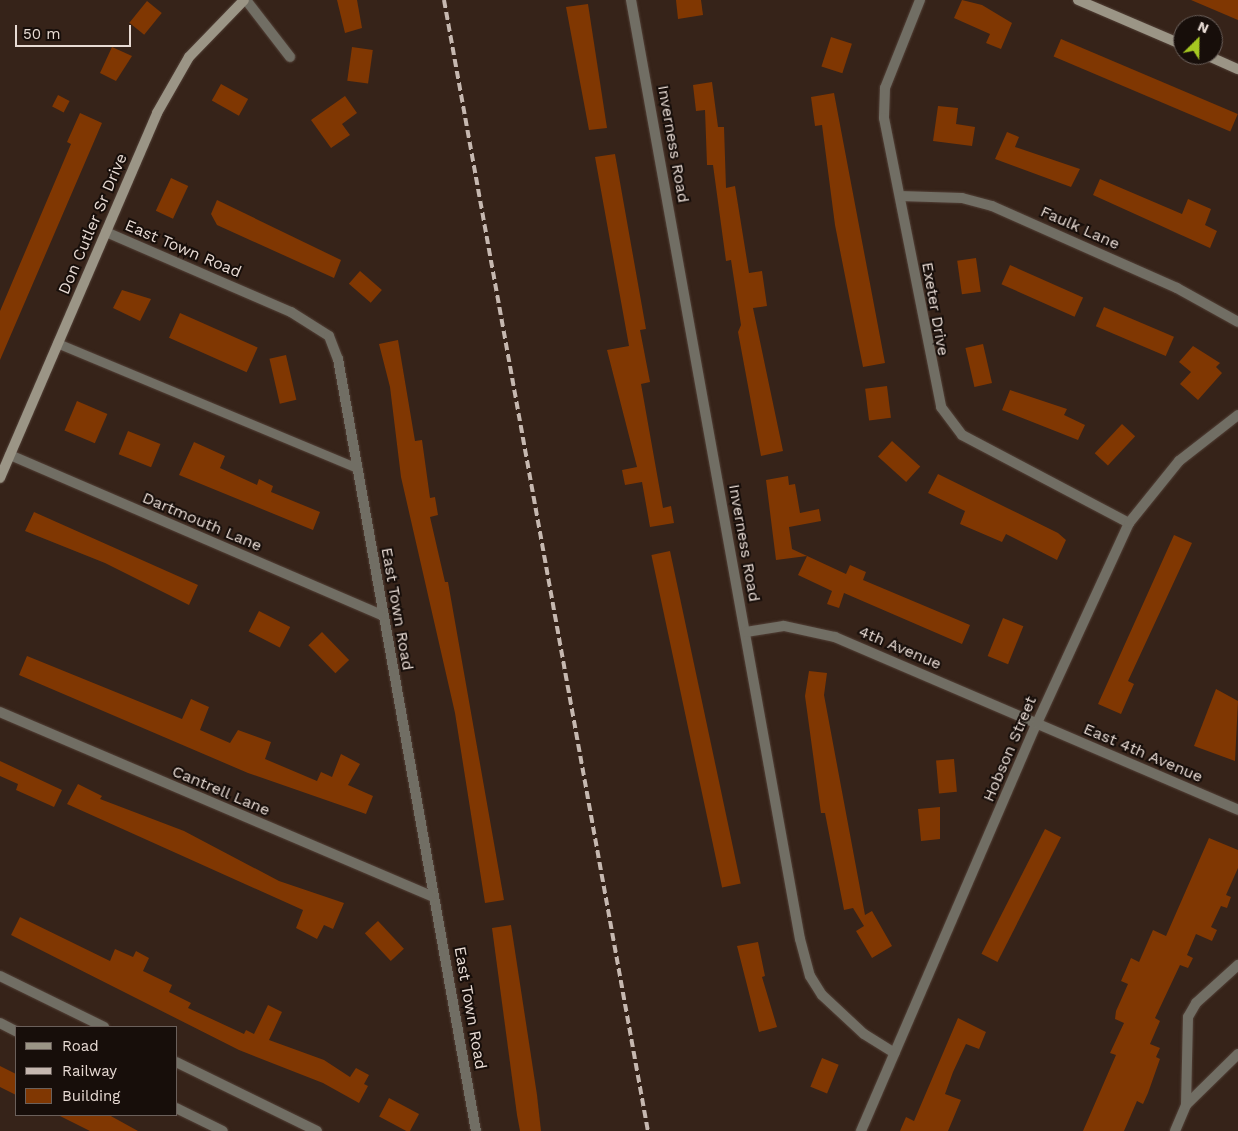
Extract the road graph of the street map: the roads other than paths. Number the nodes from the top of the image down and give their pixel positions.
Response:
1 (245, 0) edge
2 (631, 0) edge
3 (920, 0) edge
4 (1078, 0) edge
5 (1173, 41) edge
6 (290, 57) dead end
7 (1223, 62) edge
8 (1238, 69) edge
9 (900, 196) junction
10 (106, 232) junction
11 (1238, 322) edge
12 (57, 343) junction
13 (1238, 415) edge
14 (10, 455) junction
15 (357, 468) junction
16 (0, 478) edge
17 (1128, 523) junction
18 (382, 615) junction
19 (746, 632) junction
20 (0, 712) edge
21 (1036, 723) junction
22 (1238, 810) edge
23 (432, 896) junction
24 (1238, 965) edge
25 (0, 976) edge
26 (0, 1023) edge
27 (102, 1026) edge
28 (15, 1030) edge
29 (895, 1052) junction
30 (1238, 1054) edge
31 (178, 1063) edge
32 (1186, 1105) junction
33 (178, 1109) edge
34 (223, 1131) edge
35 (317, 1131) edge
36 (476, 1131) edge
37 (861, 1131) edge
38 (1175, 1131) edge

1 - 6 street
1 - 10 street, Don Cutler Sr Drive
2 - 19 street, Inverness Road
3 - 9 street, Exeter Drive
4 - 5 street
7 - 8 street
9 - 11 street, Faulk Lane
9 - 17 street, Exeter Drive
10 - 12 street, Don Cutler Sr Drive
10 - 15 street, East Town Road
12 - 14 street, Don Cutler Sr Drive
12 - 15 lane
13 - 17 street, Hobson Street
14 - 16 street, Don Cutler Sr Drive
14 - 18 street, Dartmouth Lane
15 - 18 street, East Town Road
17 - 21 street, Hobson Street
18 - 23 street, East Town Road
19 - 21 street, 4th Avenue
19 - 29 street, Inverness Road
20 - 23 street, Cantrell Lane
21 - 22 street, East 4th Avenue
21 - 29 street, Hobson Street
23 - 36 street, East Town Road
24 - 32 street
25 - 27 street
26 - 28 street
29 - 37 street, Hobson Street
30 - 32 street
31 - 35 street
32 - 38 street
33 - 34 street

